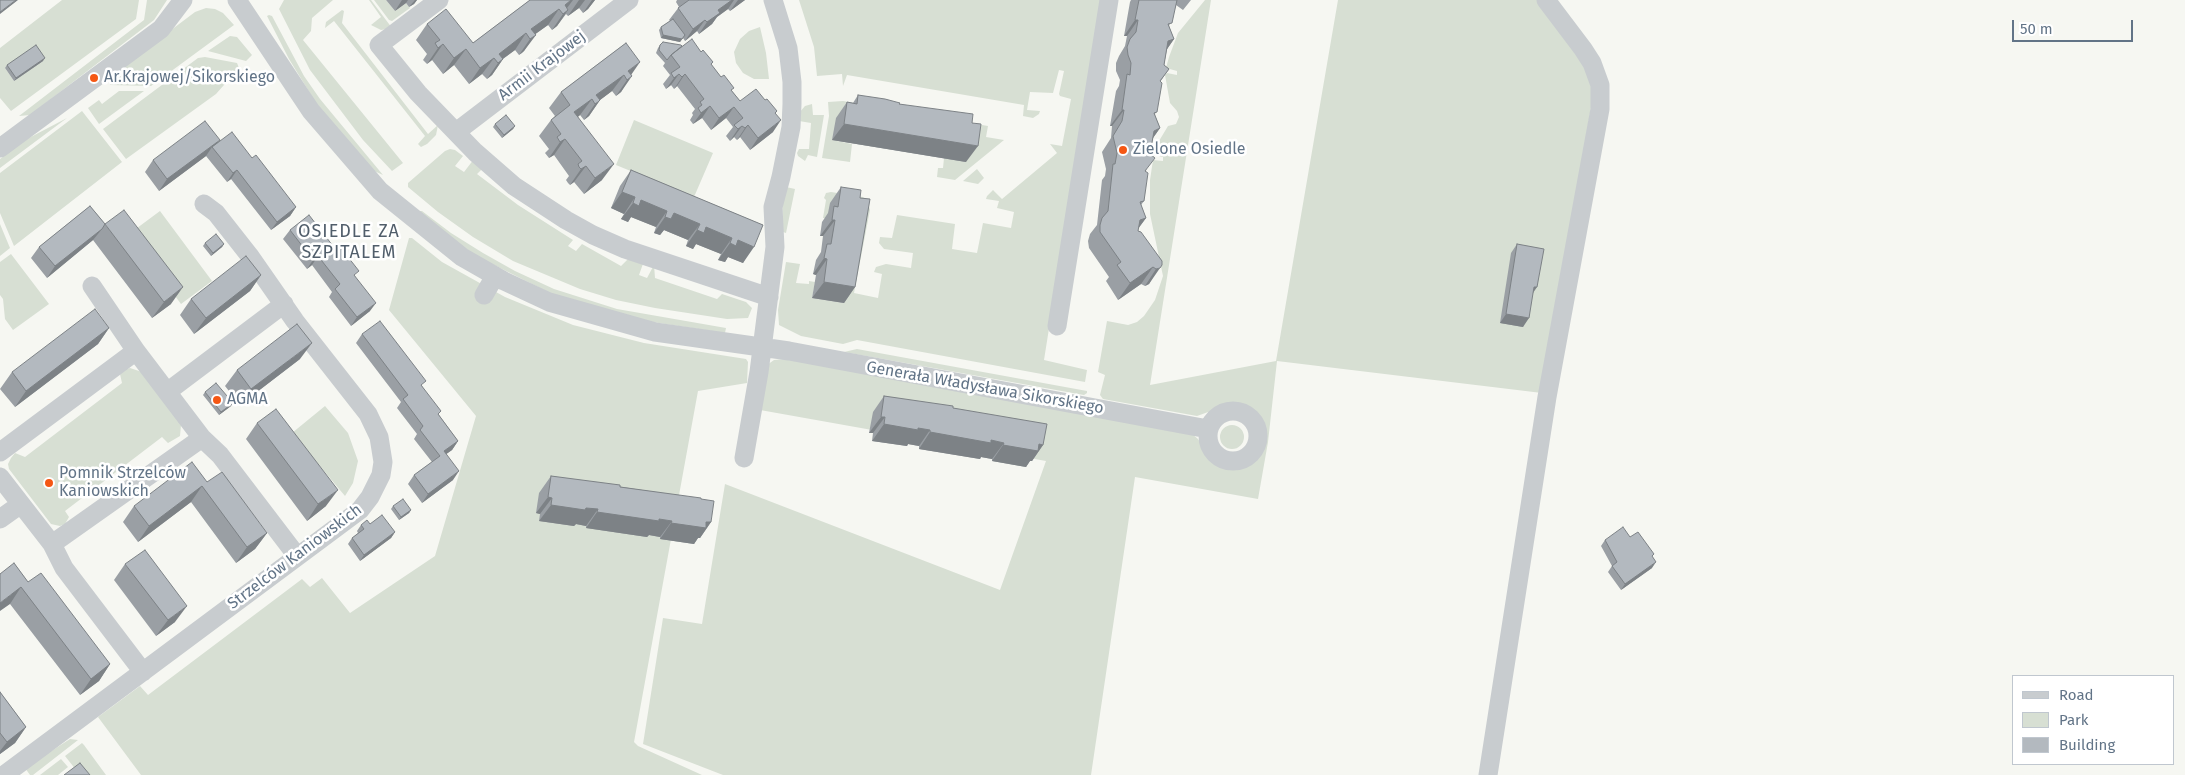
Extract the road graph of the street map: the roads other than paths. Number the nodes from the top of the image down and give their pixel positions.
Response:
1 (183, 0) edge
2 (237, 0) edge
3 (439, 0) edge
4 (629, 0) edge
5 (773, 0) edge
6 (1109, 0) edge
7 (1546, 0) edge
8 (456, 132) junction
9 (0, 148) edge
10 (204, 204) dead end
11 (495, 276) junction
12 (92, 286) dead end
13 (484, 295) dead end
14 (769, 297) junction
15 (284, 304) junction
16 (1057, 326) dead end
17 (762, 347) junction
18 (136, 351) junction
19 (168, 392) junction
20 (1208, 429) dead end
21 (202, 438) junction
22 (0, 452) edge
23 (744, 458) dead end
24 (0, 476) edge
25 (21, 504) junction
26 (0, 520) edge
27 (52, 544) junction
28 (297, 556) junction
29 (143, 672) junction
30 (4, 775) edge
31 (1488, 775) edge

1 - 9 street
2 - 11 street, Generała Władysława Sikorskiego
3 - 8 street
4 - 8 street, Armii Krajowej
5 - 14 street
6 - 16 street
7 - 31 street
8 - 14 street
10 - 15 street, Strzelców Kaniowskich
11 - 13 street
11 - 17 street, Generała Władysława Sikorskiego
12 - 18 street
14 - 17 street
15 - 19 street
15 - 28 street, Strzelców Kaniowskich
17 - 20 street, Generała Władysława Sikorskiego
17 - 23 street
18 - 19 street
18 - 22 street
19 - 21 street
21 - 27 street
21 - 28 street
24 - 25 street
25 - 26 street
25 - 27 street
27 - 29 street
28 - 29 street, Strzelców Kaniowskich
29 - 30 street, Strzelców Kaniowskich

